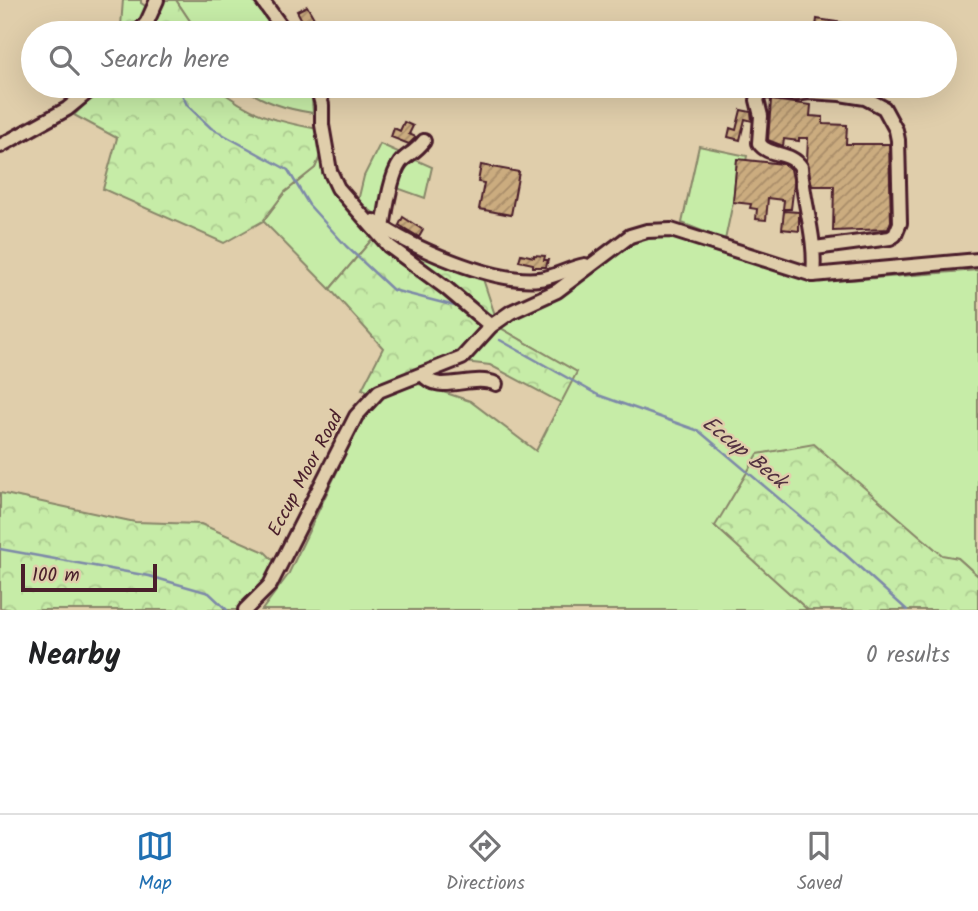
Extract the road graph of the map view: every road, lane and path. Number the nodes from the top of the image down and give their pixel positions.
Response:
1 (262, 0) edge
2 (155, 4) edge
3 (145, 21) edge
4 (277, 21) edge
5 (80, 98) edge
6 (320, 98) edge
7 (758, 98) edge
8 (865, 98) edge
9 (424, 141) dead end
10 (0, 146) edge
11 (353, 206) junction
12 (383, 228) junction
13 (815, 248) junction
14 (978, 260) edge
15 (592, 263) junction
16 (813, 275) junction
17 (491, 326) junction
18 (423, 374) junction
19 (496, 384) dead end
20 (245, 610) edge

1 - 4 street
2 - 3 street
5 - 10 street
6 - 11 street
7 - 13 street
8 - 13 street
9 - 12 street
11 - 12 street
11 - 17 street
12 - 15 street
13 - 16 street
14 - 16 street
15 - 16 street
15 - 17 street, Eccup Moor Road
17 - 18 street, Eccup Moor Road
18 - 19 street
18 - 20 street, Eccup Moor Road

